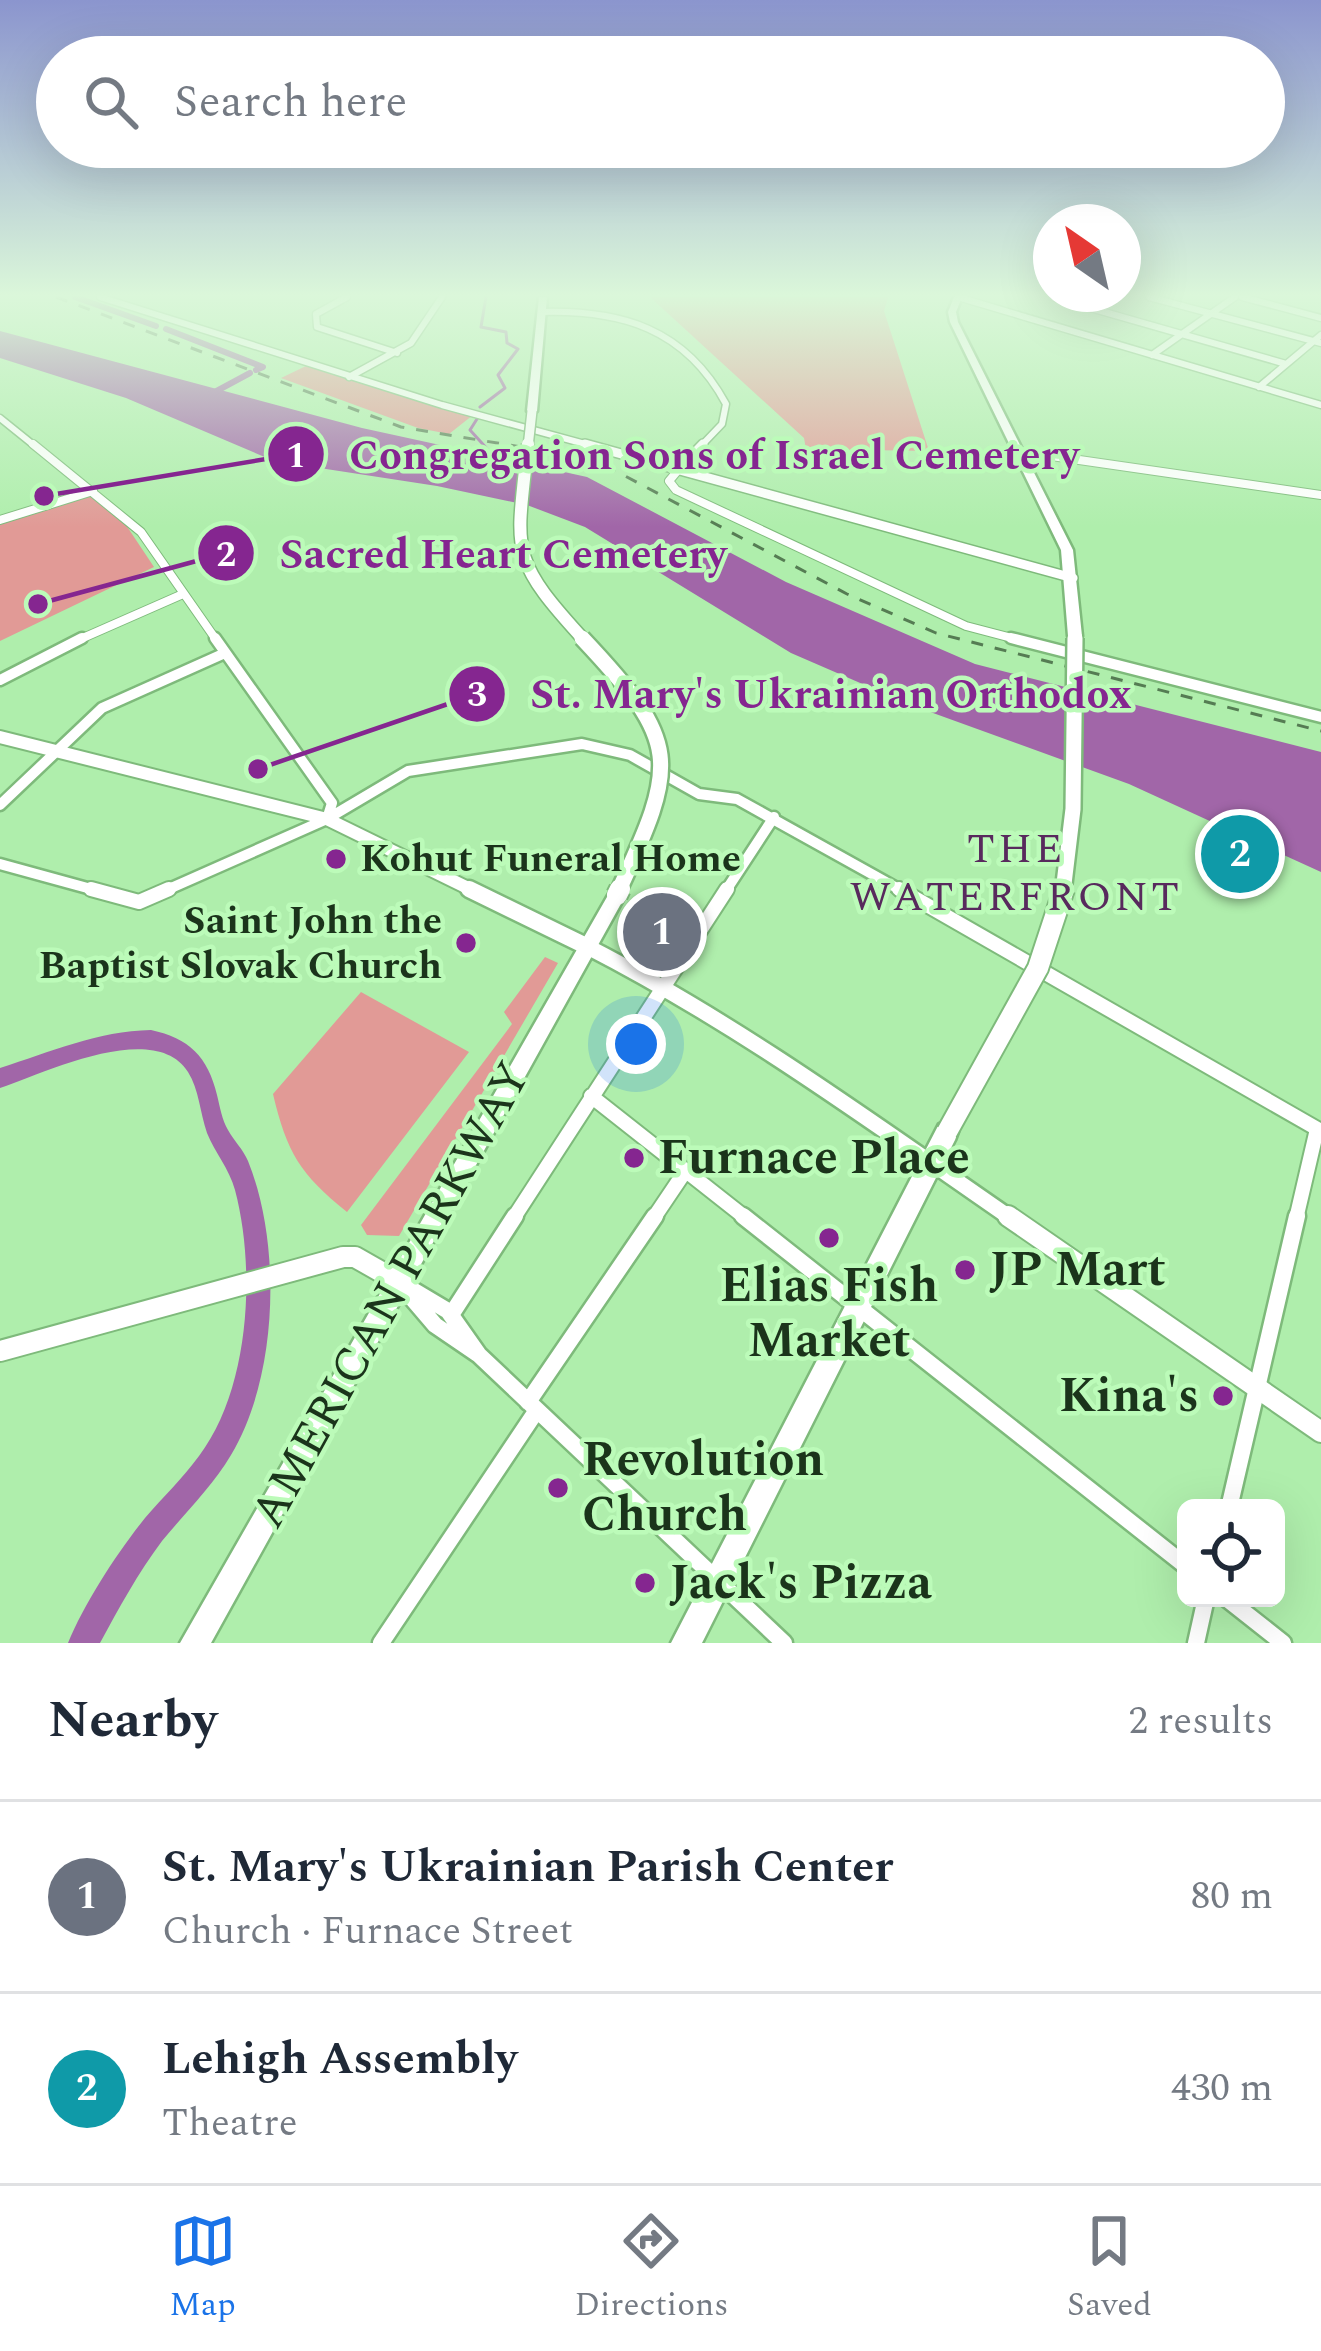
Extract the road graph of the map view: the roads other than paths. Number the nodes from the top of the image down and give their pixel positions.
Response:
1 (340, 374) edge
2 (357, 374) edge
3 (535, 374) edge
4 (700, 374) edge
5 (979, 374) edge
6 (1214, 374) edge
7 (1275, 374) edge
8 (350, 377) junction
9 (1259, 387) junction
10 (1321, 405) edge
11 (2, 422) edge
12 (1017, 451) junction
13 (679, 469) junction
14 (93, 491) junction
15 (1321, 495) edge
16 (0, 520) edge
17 (1073, 578) junction
18 (183, 594) junction
19 (225, 653) junction
20 (0, 680) edge
21 (1321, 717) edge
22 (0, 737) edge
23 (57, 751) junction
24 (3, 802) edge
25 (774, 817) junction
26 (327, 819) junction
27 (0, 864) edge
28 (588, 947) junction
29 (663, 985) junction
30 (591, 1096) junction
31 (1319, 1130) edge
32 (929, 1165) junction
33 (686, 1170) junction
34 (398, 1282) junction
35 (857, 1307) junction
36 (451, 1315) junction
37 (0, 1352) edge
38 (479, 1355) junction
39 (1257, 1388) junction
40 (532, 1406) junction
41 (1321, 1432) edge
42 (1231, 1499) edge
43 (1177, 1559) edge
44 (717, 1580) junction
45 (1204, 1607) edge
46 (1237, 1607) edge
47 (195, 1643) edge
48 (381, 1643) edge
49 (686, 1643) edge
50 (784, 1643) edge
51 (1196, 1643) edge
52 (1283, 1643) edge

1 - 8 street
2 - 8 street
3 - 28 main road, AMERICAN PARKWAY, bridge
4 - 13 street
5 - 12 main road
6 - 9 street
7 - 9 street
8 - 13 street
9 - 10 street
11 - 14 street
12 - 15 street
12 - 17 main road
13 - 17 street
13 - 21 street
14 - 16 street
14 - 18 street
17 - 32 main road, bridge
18 - 19 street
18 - 20 street
19 - 23 street
19 - 26 street
22 - 23 main road
23 - 24 street
23 - 26 main road
25 - 26 street
25 - 29 street
25 - 31 street
26 - 27 street
26 - 28 main road
28 - 29 street
28 - 34 main road, AMERICAN PARKWAY
29 - 30 street
29 - 32 street
30 - 33 street
30 - 36 street
31 - 39 street
32 - 35 main road
32 - 39 street
33 - 35 street
33 - 40 street
34 - 36 street
34 - 37 street
34 - 38 street
34 - 47 main road, AMERICAN PARKWAY
35 - 43 street
35 - 44 main road
36 - 38 street
38 - 40 street
39 - 41 street
39 - 42 street
40 - 44 street
40 - 48 street
44 - 49 main road
44 - 50 street
45 - 51 street
46 - 52 street

